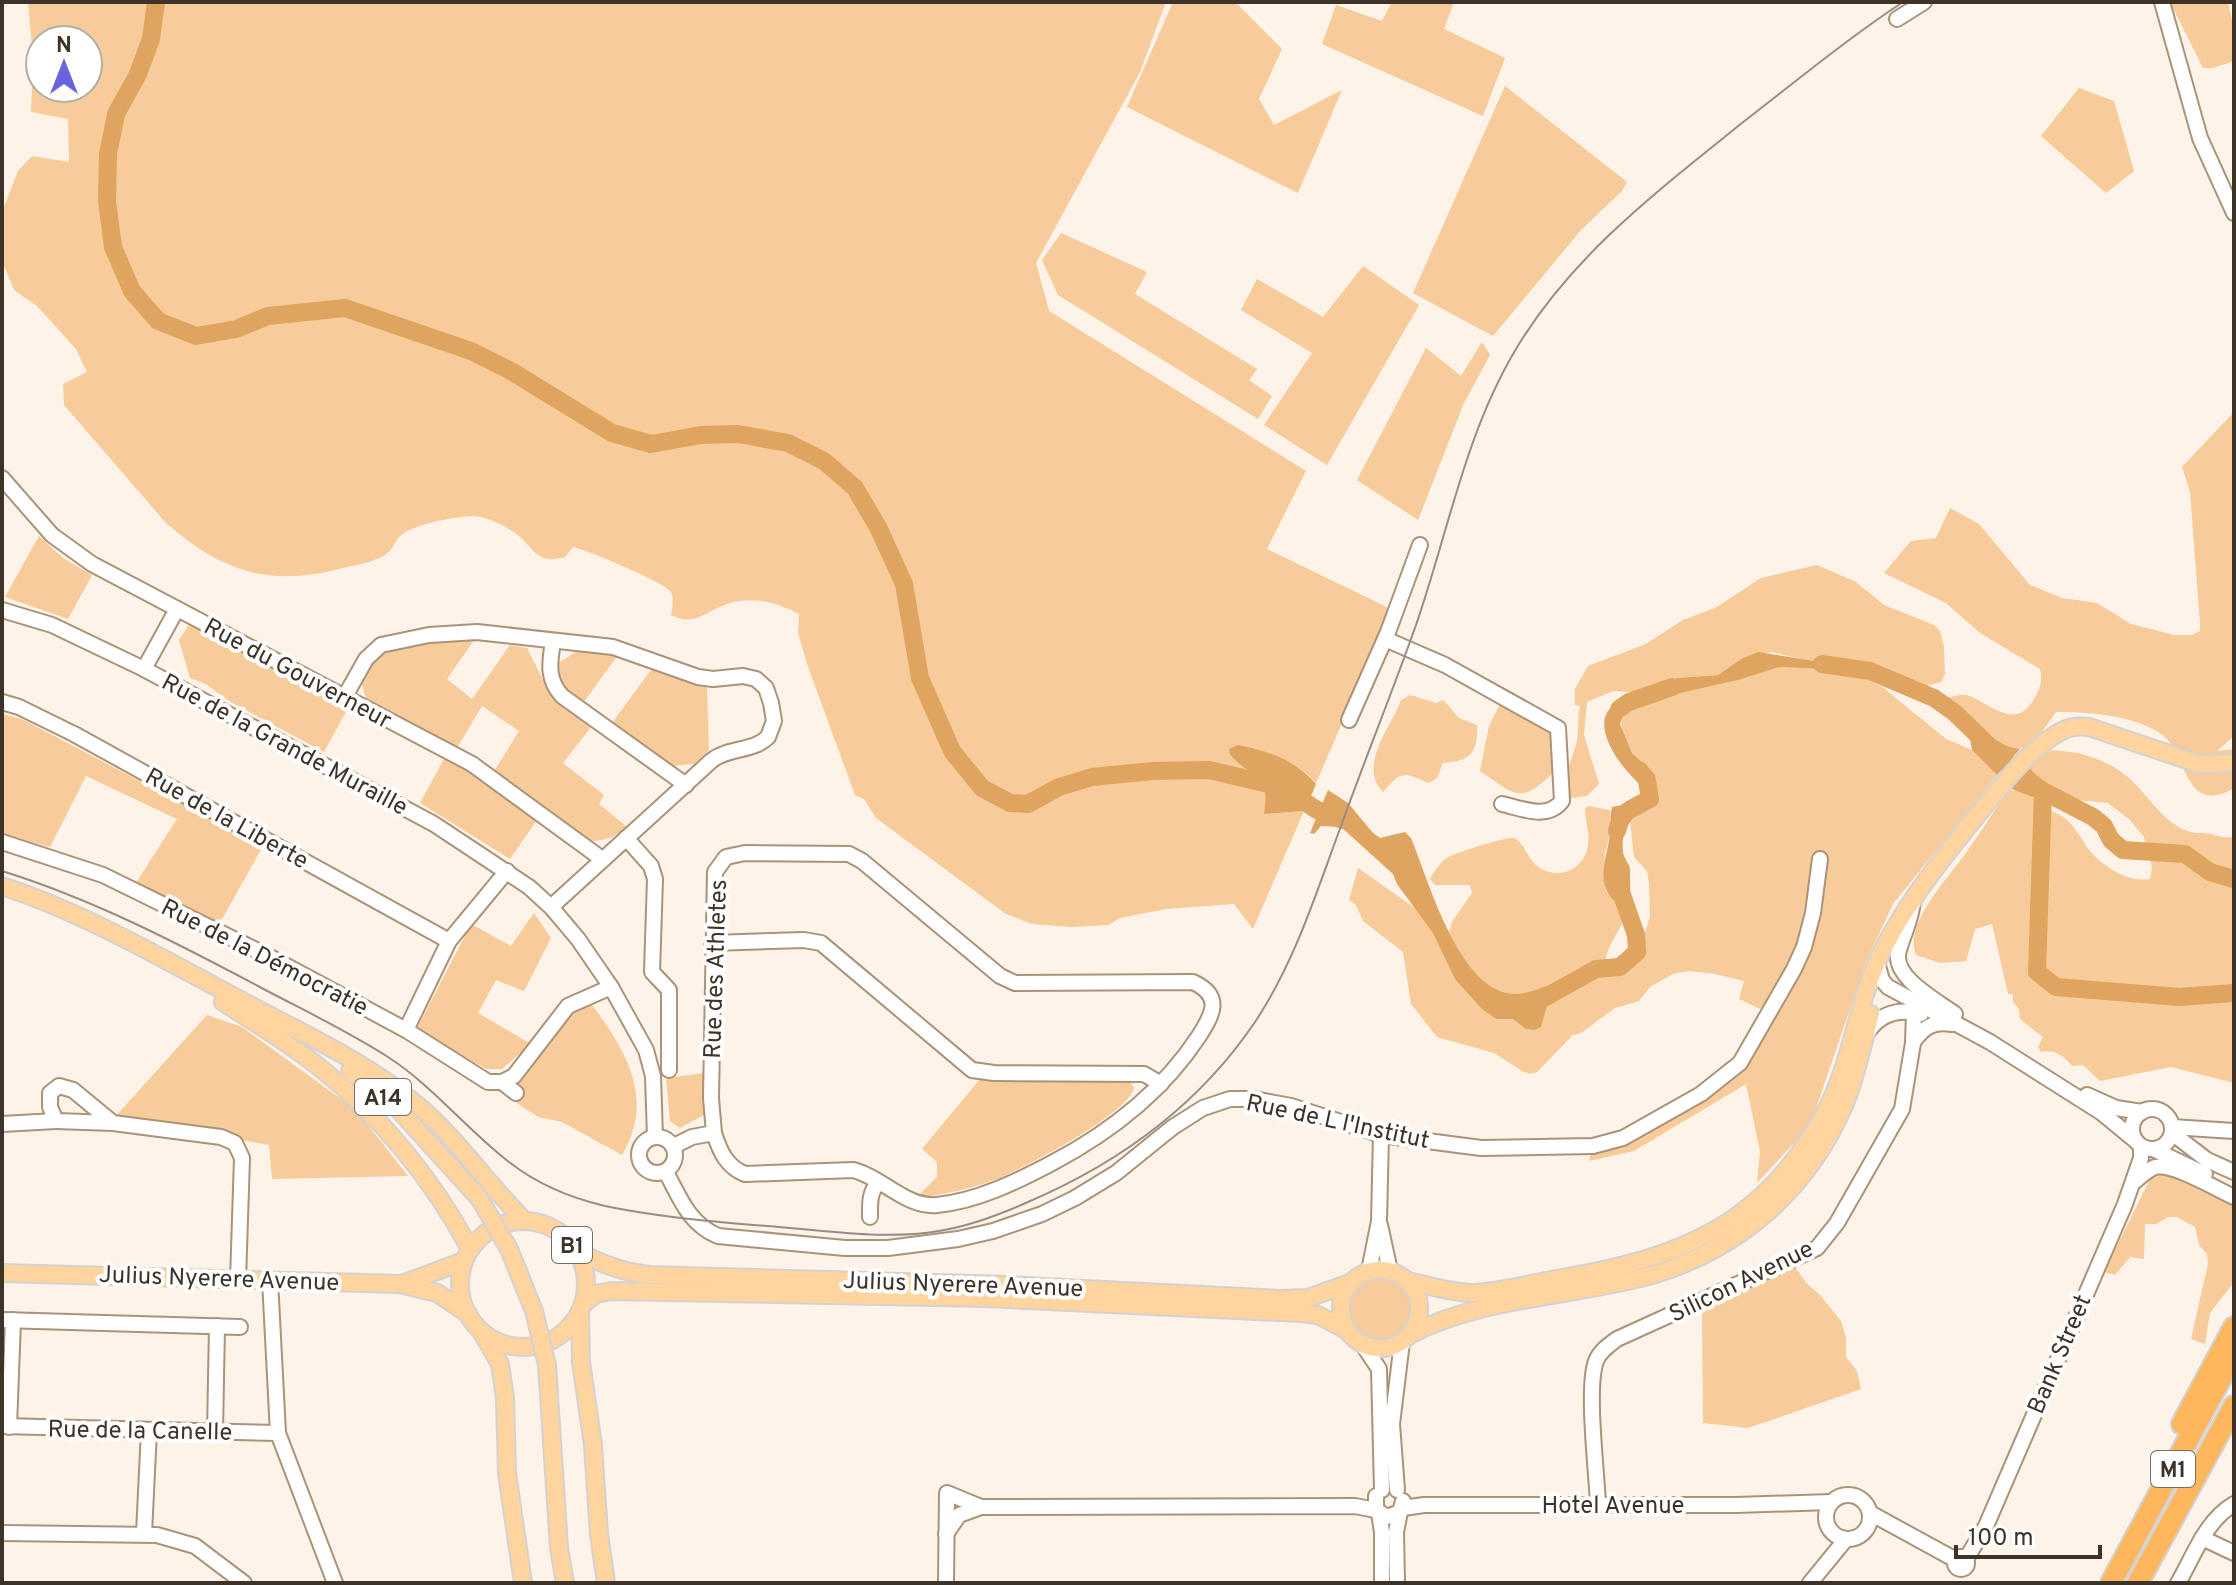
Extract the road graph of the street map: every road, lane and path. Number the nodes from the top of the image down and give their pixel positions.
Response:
1 (1924, 2) edge
2 (2162, 2) edge
3 (1897, 19) dead end
4 (2234, 213) edge
5 (5, 488) edge
6 (1420, 545) dead end
7 (177, 609) junction
8 (2, 610) edge
9 (1385, 639) junction
10 (553, 641) junction
11 (144, 669) junction
12 (344, 698) junction
13 (2, 702) edge
14 (1349, 720) dead end
15 (2234, 763) edge
16 (686, 785) junction
17 (1502, 804) dead end
18 (626, 838) junction
19 (2, 842) edge
20 (602, 859) junction
21 (1820, 859) dead end
22 (507, 871) junction
23 (2, 886) edge
24 (1913, 900) junction
25 (551, 907) junction
26 (449, 941) junction
27 (712, 943) junction
28 (147, 950) junction
29 (1877, 963) junction
30 (1872, 980) junction
31 (611, 987) junction
32 (1914, 1012) junction
33 (270, 1016) junction
34 (1960, 1022) junction
35 (406, 1030) junction
36 (1864, 1038) junction
37 (1913, 1043) junction
38 (669, 1070) dead end
39 (502, 1082) junction
40 (1161, 1084) junction
41 (516, 1093) dead end
42 (2142, 1112) junction
43 (56, 1121) junction
44 (113, 1123) junction
45 (2, 1124) edge
46 (2172, 1130) junction
47 (2234, 1131) edge
48 (714, 1133) junction
49 (1381, 1135) junction
50 (655, 1137) junction
51 (674, 1146) junction
52 (2145, 1146) junction
53 (666, 1172) junction
54 (2234, 1172) edge
55 (879, 1182) junction
56 (2133, 1183) junction
57 (2234, 1189) edge
58 (2234, 1197) edge
59 (870, 1217) dead end
60 (525, 1221) junction
61 (1379, 1221) junction
62 (577, 1251) junction
63 (467, 1255) junction
64 (2, 1270) edge
65 (1369, 1271) junction
66 (1390, 1271) junction
67 (35, 1273) junction
68 (2, 1279) edge
69 (238, 1280) junction
70 (270, 1280) junction
71 (1407, 1281) junction
72 (1350, 1283) junction
73 (400, 1284) junction
74 (582, 1308) junction
75 (468, 1314) junction
76 (7, 1320) edge
77 (217, 1326) junction
78 (240, 1327) dead end
79 (2234, 1327) edge
80 (1346, 1330) junction
81 (481, 1331) junction
82 (1406, 1338) junction
83 (1363, 1345) junction
84 (2234, 1354) edge
85 (2234, 1406) edge
86 (6, 1427) edge
87 (2234, 1429) edge
88 (149, 1430) junction
89 (215, 1432) junction
90 (278, 1433) junction
91 (507, 1473) junction
92 (2162, 1489) junction
93 (1389, 1502) junction
94 (1831, 1502) junction
95 (1802, 1504) junction
96 (2234, 1504) edge
97 (1598, 1506) junction
98 (981, 1507) junction
99 (1870, 1513) junction
100 (1891, 1525) junction
101 (2167, 1530) junction
102 (1835, 1532) junction
103 (1865, 1532) junction
104 (2, 1533) edge
105 (144, 1534) junction
106 (599, 1534) junction
107 (946, 1534) junction
108 (2202, 1538) junction
109 (2234, 1553) edge
110 (331, 1582) edge
111 (244, 1583) edge
112 (515, 1583) edge
113 (523, 1583) edge
114 (565, 1583) edge
115 (597, 1583) edge
116 (606, 1583) edge
117 (946, 1583) edge
118 (1382, 1583) edge
119 (1397, 1583) edge
120 (1810, 1583) edge
121 (2111, 1583) edge
122 (2138, 1583) edge
123 (2178, 1583) edge

1 - 3 street
2 - 4 street
5 - 7 street, Rue du Gouverneur
6 - 9 street
7 - 11 street
7 - 12 street, Rue du Gouverneur
8 - 11 street, Rue de la Grande Muraille
9 - 14 street
9 - 17 street
10 - 12 street
10 - 16 street
10 - 16 street
11 - 22 street, Rue de la Grande Muraille
12 - 20 street, Rue du Gouverneur
13 - 26 street, Rue de la Liberte
15 - 24 main road
16 - 18 street
18 - 20 street
18 - 38 street
19 - 35 street, Rue de la Démocratie
20 - 25 street
21 - 49 street, Rue de L l'Institut
22 - 25 street, Rue de la Grande Muraille
22 - 26 street
23 - 28 main road, A14
24 - 29 main road
24 - 34 street
24 - 36 main road
25 - 31 street, Rue de la Grande Muraille
26 - 35 street
27 - 40 street
27 - 40 street, Rue des Athletes
27 - 48 street, Rue des Athletes
28 - 33 main road, A14
28 - 63 main road
29 - 30 main road
29 - 34 street
30 - 34 street
30 - 71 main road
31 - 39 street
31 - 50 street, Rue de la Grande Muraille
32 - 34 street
32 - 36 street
32 - 37 street, Silicon Avenue
33 - 60 main road
33 - 114 main road, A14, bridge
34 - 37 street
34 - 42 street
34 - 52 street
35 - 39 street, Rue de la Démocratie
36 - 82 main road
37 - 97 street, Silicon Avenue
39 - 41 street, Rue de la Démocratie
40 - 55 street, Rue des Athletes
42 - 46 street
42 - 52 street
43 - 44 street
43 - 44 street
43 - 45 street
44 - 69 street
46 - 47 street
46 - 52 street
46 - 54 street
48 - 51 street
48 - 55 street, Rue des Athletes
49 - 53 street, Rue de L l'Institut
49 - 61 street
50 - 51 street
50 - 53 street
51 - 53 street
52 - 56 street, Bank Street
52 - 57 street
55 - 59 street
56 - 58 street
56 - 100 street, Bank Street
60 - 62 main road, Julius Nyerere Avenue / B1
60 - 63 main road, Julius Nyerere Avenue / B1
61 - 65 street
61 - 66 street
62 - 72 main road, Julius Nyerere Avenue / B1
62 - 74 main road, B1
63 - 73 main road, Julius Nyerere Avenue / B1
63 - 75 main road, Julius Nyerere Avenue / B1
64 - 67 main road, Julius Nyerere Avenue / B1
65 - 66 main road
65 - 72 main road, B1
66 - 71 main road
67 - 68 main road
67 - 69 main road, Julius Nyerere Avenue / B1
69 - 70 main road, Julius Nyerere Avenue / B1
70 - 73 main road, Julius Nyerere Avenue / B1
70 - 90 street
71 - 82 main road
72 - 80 main road
73 - 75 main road, Julius Nyerere Avenue / B1
74 - 80 main road, Julius Nyerere Avenue / B1
74 - 81 main road, Julius Nyerere Avenue / B1
74 - 106 main road
75 - 81 main road, Julius Nyerere Avenue / B1
76 - 77 street
76 - 86 street
77 - 78 street
77 - 89 street
79 - 92 highway
80 - 83 main road, B1
81 - 91 main road
82 - 83 main road
82 - 93 street
83 - 93 street
84 - 92 highway, M1
85 - 101 highway, M1
86 - 88 street, Rue de la Canelle
87 - 101 highway
88 - 89 street, Rue de la Canelle
88 - 105 street
89 - 90 street, Rue de la Canelle
90 - 110 street
91 - 112 main road
91 - 113 main road
92 - 121 highway, M1
93 - 97 street, Hotel Avenue
93 - 98 street, Hotel Avenue
93 - 118 street
93 - 119 street
94 - 95 street, Hotel Avenue
94 - 99 street
94 - 102 street
95 - 97 street, Hotel Avenue
95 - 102 street
96 - 108 street
98 - 107 street
98 - 107 street, Hotel Avenue
99 - 100 street
99 - 103 street
100 - 103 street
101 - 122 highway, M1
102 - 103 street
102 - 120 street
104 - 105 street
105 - 111 street
106 - 115 main road
106 - 116 main road
107 - 117 street
108 - 109 street
108 - 123 street

